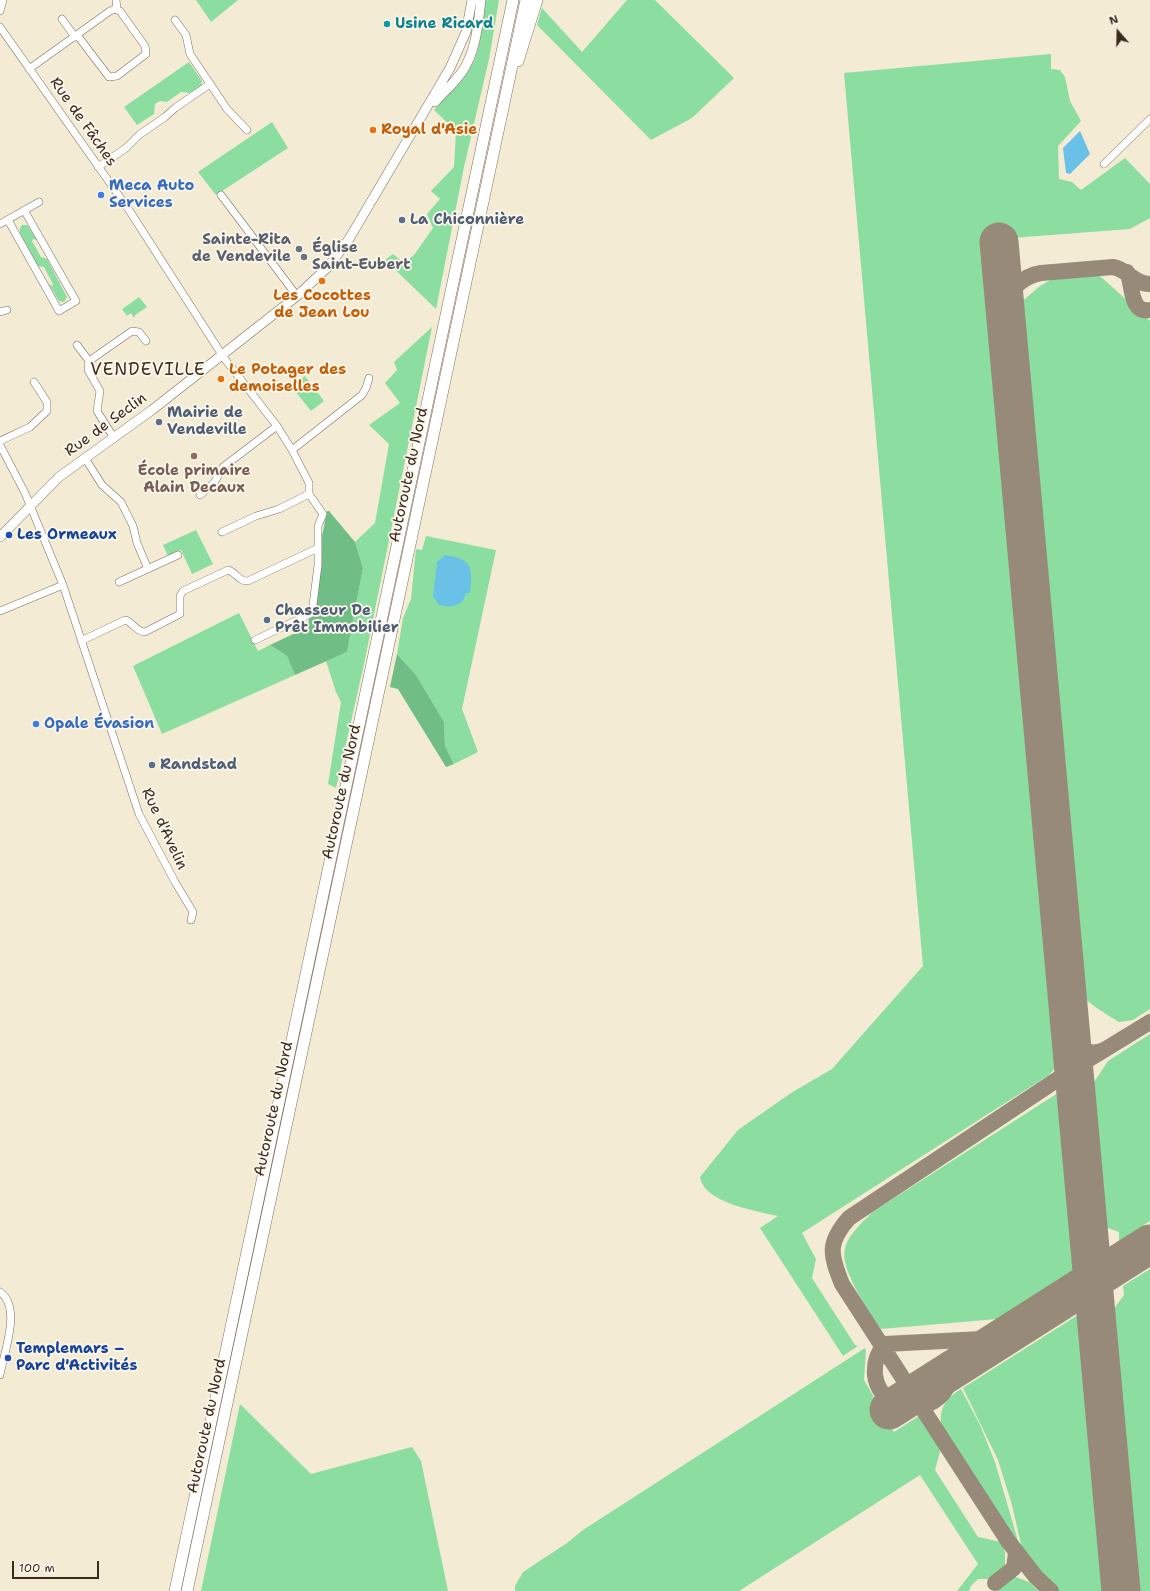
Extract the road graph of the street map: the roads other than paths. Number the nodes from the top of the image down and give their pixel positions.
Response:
1 (2, 0) edge
2 (116, 0) edge
3 (472, 0) edge
4 (481, 0) edge
5 (505, 0) edge
6 (513, 0) edge
7 (526, 0) edge
8 (537, 0) edge
9 (117, 9) junction
10 (0, 11) edge
11 (62, 19) dead end
12 (175, 20) dead end
13 (0, 27) edge
14 (76, 36) junction
15 (502, 42) junction
16 (29, 69) junction
17 (508, 83) junction
18 (210, 84) junction
19 (1150, 119) edge
20 (418, 126) junction
21 (247, 130) dead end
22 (1104, 164) dead end
23 (98, 167) junction
24 (221, 195) dead end
25 (39, 202) dead end
26 (24, 210) junction
27 (8, 220) junction
28 (0, 224) edge
29 (297, 296) junction
30 (146, 341) dead end
31 (77, 345) dead end
32 (222, 354) junction
33 (89, 361) junction
34 (369, 378) dead end
35 (34, 382) dead end
36 (277, 426) junction
37 (114, 438) junction
38 (0, 441) edge
39 (0, 445) edge
40 (292, 450) junction
41 (85, 458) junction
42 (309, 494) junction
43 (200, 495) dead end
44 (30, 505) junction
45 (222, 532) dead end
46 (0, 537) edge
47 (318, 548) junction
48 (178, 555) dead end
49 (148, 569) junction
50 (119, 582) dead end
51 (63, 586) junction
52 (0, 611) edge
53 (255, 640) dead end
54 (81, 641) junction
55 (191, 920) dead end
56 (0, 1292) edge
57 (0, 1375) edge
58 (175, 1591) edge
59 (187, 1591) edge

1 - 10 street
2 - 9 street
3 - 20 main road, Rue de Seclin
4 - 20 main road, Rue de Seclin
5 - 15 highway
6 - 15 highway, Autoroute du Nord
7 - 17 highway, Autoroute du Nord
8 - 17 highway
9 - 14 street
9 - 14 street
11 - 14 street
12 - 18 street
13 - 16 street, Rue de Fâches
14 - 16 street
15 - 58 highway, Autoroute du Nord
16 - 23 street, Rue de Fâches
17 - 59 highway, Autoroute du Nord
18 - 21 street
18 - 23 street
19 - 22 street
20 - 29 main road, Rue de Seclin
23 - 32 street, Rue de Fâches
24 - 29 street
25 - 26 street
26 - 27 street
26 - 27 street
27 - 28 street
29 - 32 main road, Rue de Seclin
30 - 33 street
31 - 33 street
32 - 36 street, Rue de Fâches
32 - 37 main road, Rue de Seclin
33 - 37 street
34 - 40 street
35 - 38 street
36 - 40 street, Rue de Fâches
36 - 43 street
37 - 41 main road, Rue de Seclin
39 - 44 street, Rue d'Avelin
40 - 42 street, Rue de Fâches
41 - 44 main road, Rue de Seclin
41 - 49 street
42 - 45 street
42 - 47 street
44 - 46 main road, Rue de Seclin
44 - 51 street, Rue d'Avelin
47 - 53 street
47 - 54 street
48 - 49 street
49 - 50 street
51 - 52 street
51 - 54 street, Rue d'Avelin
54 - 55 street, Rue d'Avelin
56 - 57 street

